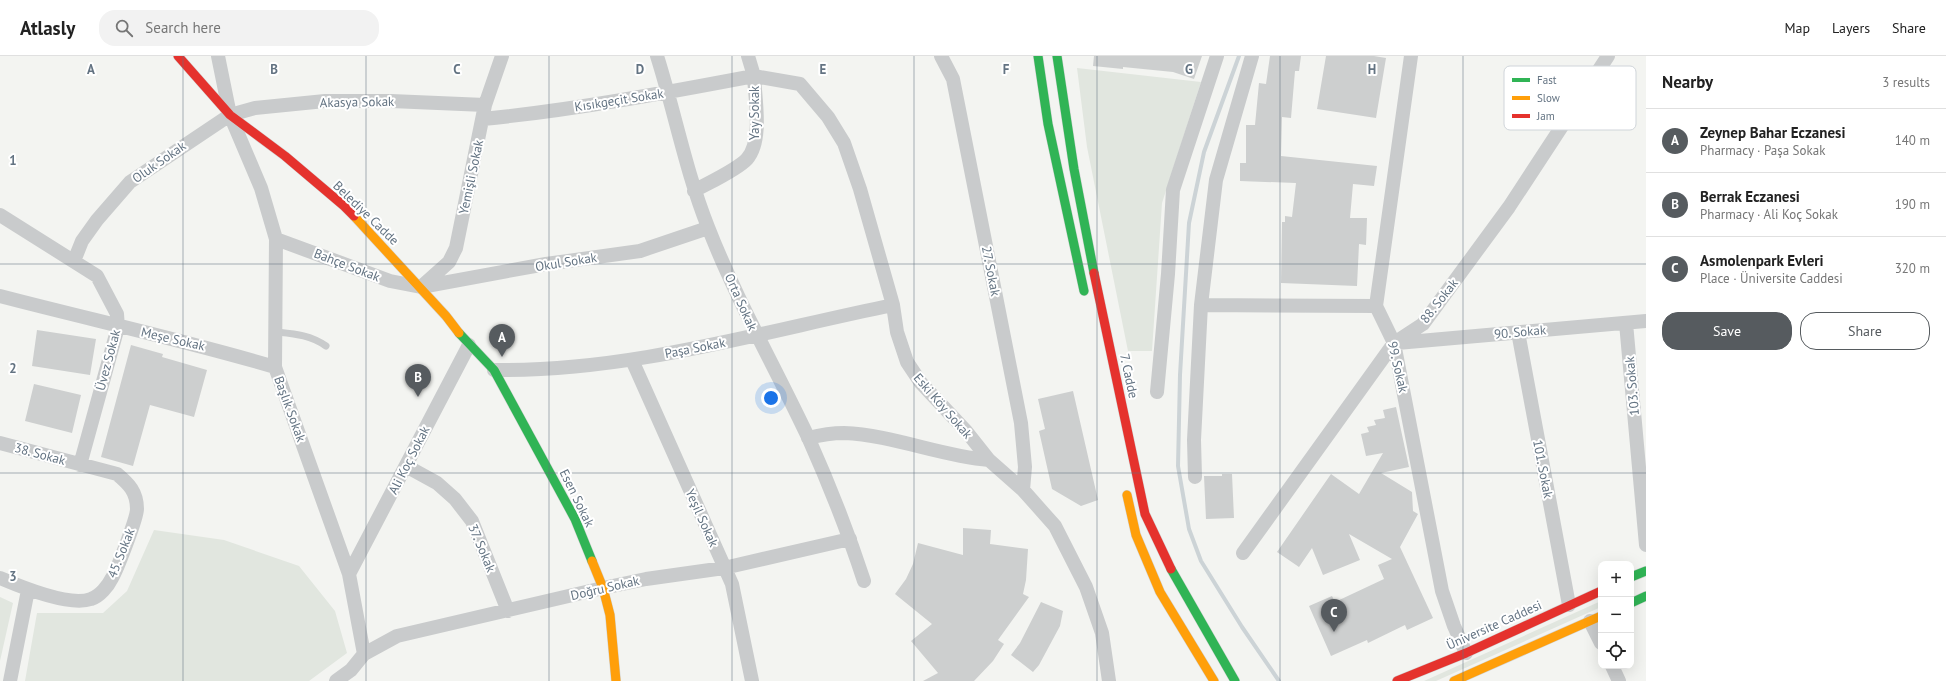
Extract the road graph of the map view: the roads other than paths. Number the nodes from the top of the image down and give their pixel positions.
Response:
1 (178, 56) edge
2 (218, 56) edge
3 (502, 56) edge
4 (657, 56) edge
5 (748, 56) edge
6 (941, 56) edge
7 (1038, 56) edge
8 (1057, 56) edge
9 (1217, 56) edge
10 (1252, 56) edge
11 (1411, 56) edge
12 (1608, 56) edge
13 (1601, 66) edge
14 (754, 76) junction
15 (669, 92) junction
16 (485, 105) junction
17 (230, 115) junction
18 (483, 119) junction
19 (1559, 130) edge
20 (694, 191) junction
21 (0, 216) edge
22 (708, 228) junction
23 (276, 239) junction
24 (74, 261) junction
25 (420, 287) junction
26 (0, 296) edge
27 (1086, 300) dead end
28 (892, 305) junction
29 (1201, 306) junction
30 (1376, 306) junction
31 (1646, 321) edge
32 (1626, 323) junction
33 (118, 327) junction
34 (276, 332) junction
35 (1518, 332) junction
36 (756, 336) junction
37 (1394, 343) junction
38 (469, 345) junction
39 (326, 346) dead end
40 (632, 360) junction
41 (275, 367) junction
42 (494, 370) junction
43 (1156, 392) dead end
44 (808, 438) junction
45 (0, 443) edge
46 (989, 460) junction
47 (80, 465) junction
48 (406, 466) junction
49 (1195, 477) dead end
50 (1125, 482) dead end
51 (1023, 490) junction
52 (850, 539) junction
53 (1646, 545) edge
54 (1243, 553) dead end
55 (724, 568) junction
56 (1646, 571) edge
57 (350, 574) junction
58 (1634, 576) edge
59 (0, 578) edge
60 (864, 581) dead end
61 (603, 588) junction
62 (28, 590) junction
63 (1598, 591) edge
64 (1646, 596) edge
65 (1634, 602) edge
66 (1569, 605) junction
67 (508, 611) junction
68 (1596, 619) edge
69 (1599, 633) edge
70 (1466, 653) junction
71 (364, 654) junction
72 (1613, 669) edge
73 (10, 681) edge
74 (336, 681) edge
75 (616, 681) edge
76 (752, 681) edge
77 (1109, 681) edge
78 (1214, 681) edge
79 (1235, 681) edge
80 (1397, 681) edge
81 (1454, 681) edge
82 (1619, 681) edge

1 - 17 main road, Belediye Cadde
2 - 17 street, Başlık Sokak
3 - 16 street, Yemişli Sokak
4 - 15 street, Orta Sokak
5 - 14 street
6 - 51 street, 27. Sokak
7 - 27 main road
8 - 79 main road, 7. Cadde
9 - 43 street
10 - 29 street
11 - 30 street
12 - 13 street, 88. Sokak
14 - 15 street, Kısıkgeçit Sokak
14 - 20 street, Yay Sokak
14 - 28 street, Eski Köy Sokak
15 - 18 street, Kısıkgeçit Sokak
15 - 20 street, Orta Sokak
16 - 17 street, Akasya Sokak
16 - 18 street, Yemişli Sokak
17 - 23 street, Başlık Sokak
17 - 24 street, Oluk Sokak
17 - 25 main road, Belediye Cadde
18 - 25 street, Yemişli Sokak
19 - 37 street, 88. Sokak
20 - 22 street, Orta Sokak
21 - 24 street, Üvez Sokak
22 - 25 street, Okul Sokak
22 - 36 street, Orta Sokak
23 - 25 street, Bahçe Sokak
23 - 34 street, Başlık Sokak
24 - 33 street, Üvez Sokak
25 - 38 main road, Belediye Cadde
26 - 33 street, Meşe Sokak
28 - 36 street, Paşa Sokak
28 - 46 street, Eski Köy Sokak
29 - 30 street
29 - 49 street
30 - 37 street, 99. Sokak
31 - 32 street, 90. Sokak
32 - 35 street, 90. Sokak
32 - 53 street, 103. Sokak
33 - 41 street, Meşe Sokak
33 - 47 street, Üvez Sokak
34 - 39 lane
34 - 41 street, Başlık Sokak
35 - 37 street, 90. Sokak
35 - 66 street, 101. Sokak
36 - 40 street, Paşa Sokak
36 - 44 street, Orta Sokak
37 - 54 street, 88. Sokak
37 - 70 street, 99. Sokak
38 - 42 main road, Esen Sokak
38 - 48 street, Ali Koç Sokak
40 - 42 street, Paşa Sokak
40 - 55 street, Yeşil Sokak
41 - 57 street, Başlık Sokak
42 - 61 main road, Esen Sokak
44 - 46 street
44 - 52 street, Orta Sokak
45 - 47 street, 38. Sokak
46 - 51 street, Eski Köy Sokak
47 - 62 street, 45. Sokak
48 - 57 street, Ali Koç Sokak
48 - 67 street, 37. Sokak
50 - 78 main road
51 - 77 street, Eski Köy Sokak
52 - 55 street, Doğru Sokak
52 - 60 street, Orta Sokak
55 - 61 street, Doğru Sokak
55 - 76 street, Yeşil Sokak
56 - 58 main road
57 - 71 street, Başlık Sokak
59 - 62 street, 45. Sokak
61 - 67 street, Doğru Sokak
61 - 75 main road, Esen Sokak
62 - 73 street
63 - 66 main road, Üniversite Caddesi
64 - 65 main road
66 - 70 main road, Üniversite Caddesi
67 - 71 street, Doğru Sokak
68 - 69 street
68 - 81 main road
70 - 80 main road, Üniversite Caddesi
71 - 74 street
72 - 82 street

